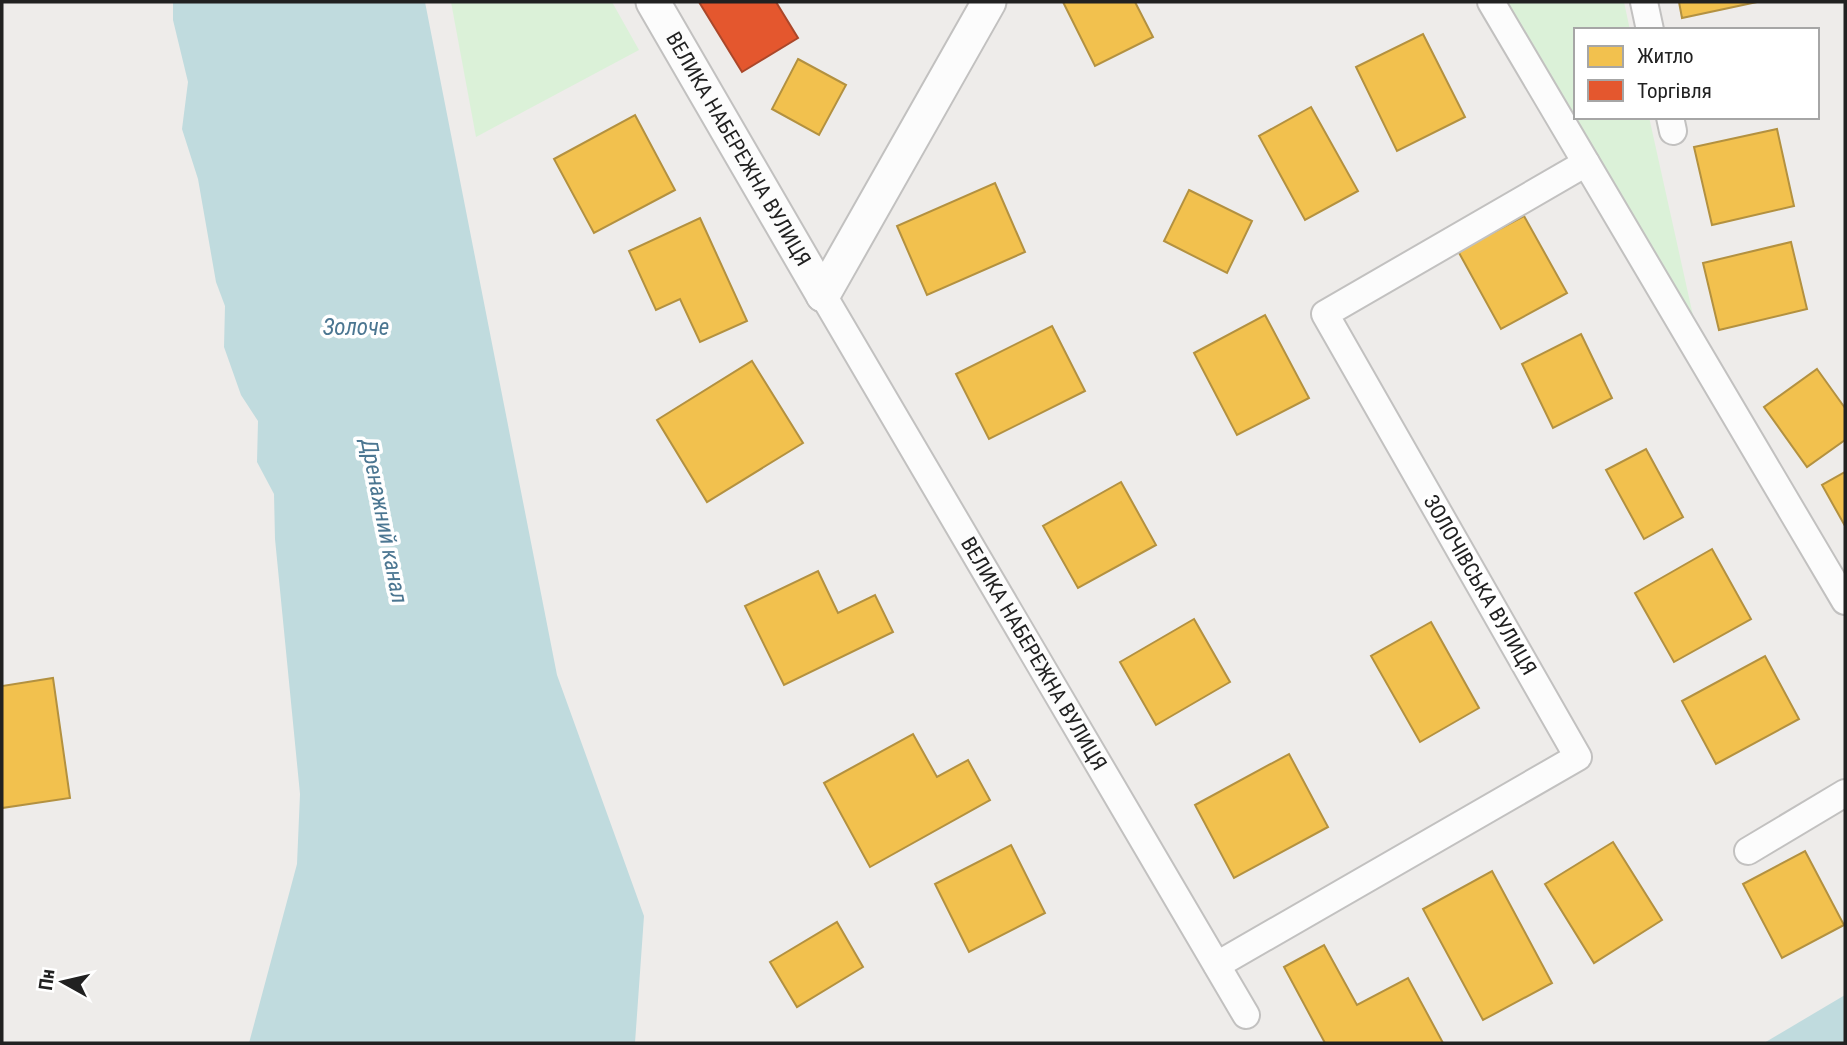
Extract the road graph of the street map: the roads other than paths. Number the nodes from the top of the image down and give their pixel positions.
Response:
1 (653, 2) edge
2 (989, 2) edge
3 (1490, 2) edge
4 (1644, 2) edge
5 (1650, 28) edge
6 (1586, 163) junction
7 (822, 295) junction
8 (1845, 601) edge
9 (1845, 793) edge
10 (1748, 850) dead end
11 (1217, 965) junction
12 (1246, 1015) dead end

1 - 7 street, ВЕЛИКА НАБЕРЕЖНА ВУЛИЦЯ
2 - 7 street, ВЕЛИКА НАБЕРЕЖНА ВУЛИЦЯ
3 - 6 street
4 - 5 street
6 - 8 street
6 - 11 street, ЗОЛОЧІВСЬКА ВУЛИЦЯ
7 - 11 street, ВЕЛИКА НАБЕРЕЖНА ВУЛИЦЯ
9 - 10 street
11 - 12 street, ВЕЛИКА НАБЕРЕЖНА ВУЛИЦЯ

